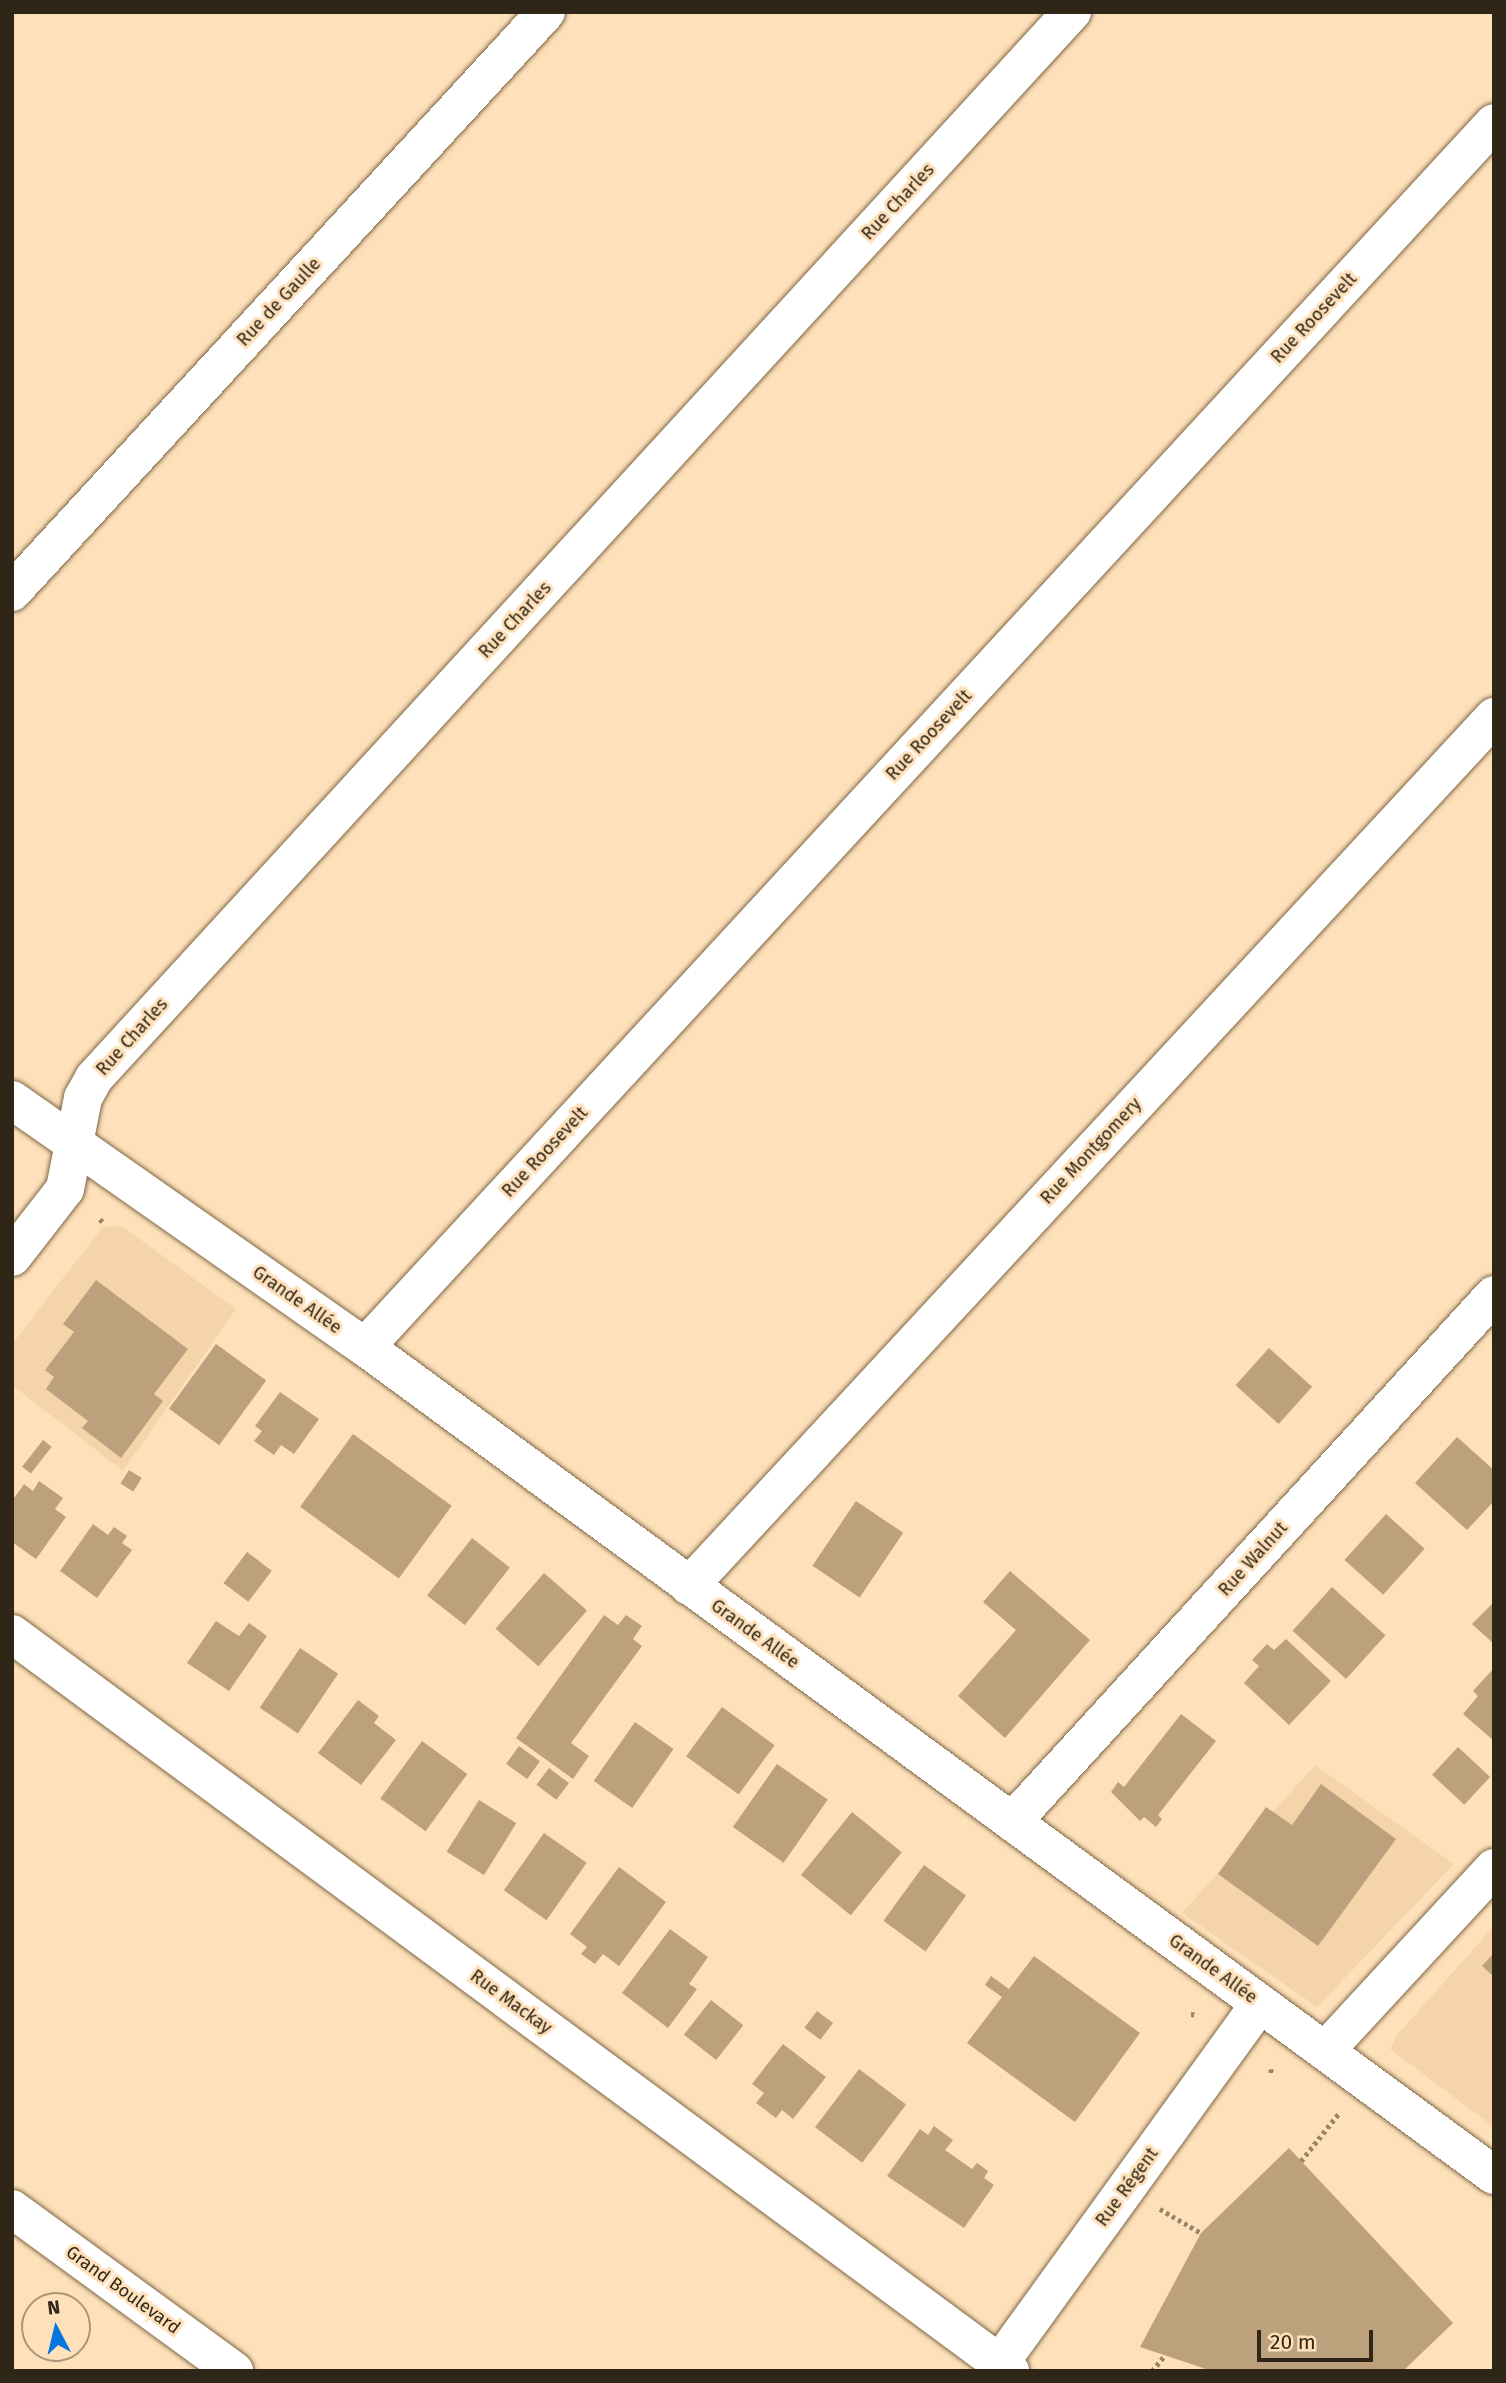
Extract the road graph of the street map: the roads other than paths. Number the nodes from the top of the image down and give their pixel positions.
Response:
1 (546, 12) edge
2 (1072, 12) edge
3 (1494, 122) edge
4 (12, 592) edge
5 (1494, 717) edge
6 (12, 1100) edge
7 (74, 1145) junction
8 (12, 1257) edge
9 (1494, 1295) edge
10 (365, 1347) junction
11 (689, 1586) junction
12 (12, 1634) edge
13 (1012, 1822) junction
14 (1494, 1868) edge
15 (1260, 2004) junction
16 (1325, 2051) junction
17 (1494, 2175) edge
18 (12, 2209) edge
19 (1001, 2368) edge
20 (233, 2371) edge

1 - 4 street, Rue de Gaulle
2 - 7 street, Rue Charles
3 - 10 street, Rue Roosevelt
5 - 11 street, Rue Montgomery
6 - 7 street, Grande Allée
7 - 8 street, Rue Charles
7 - 10 street, Grande Allée
9 - 13 street, Rue Walnut
10 - 11 street, Grande Allée
11 - 13 street, Grande Allée
12 - 19 street, Rue Mackay
13 - 15 street, Grande Allée
14 - 16 street
15 - 16 street, Grande Allée
15 - 19 street, Rue Régent
16 - 17 street, Grande Allée
18 - 20 street, Grand Boulevard

